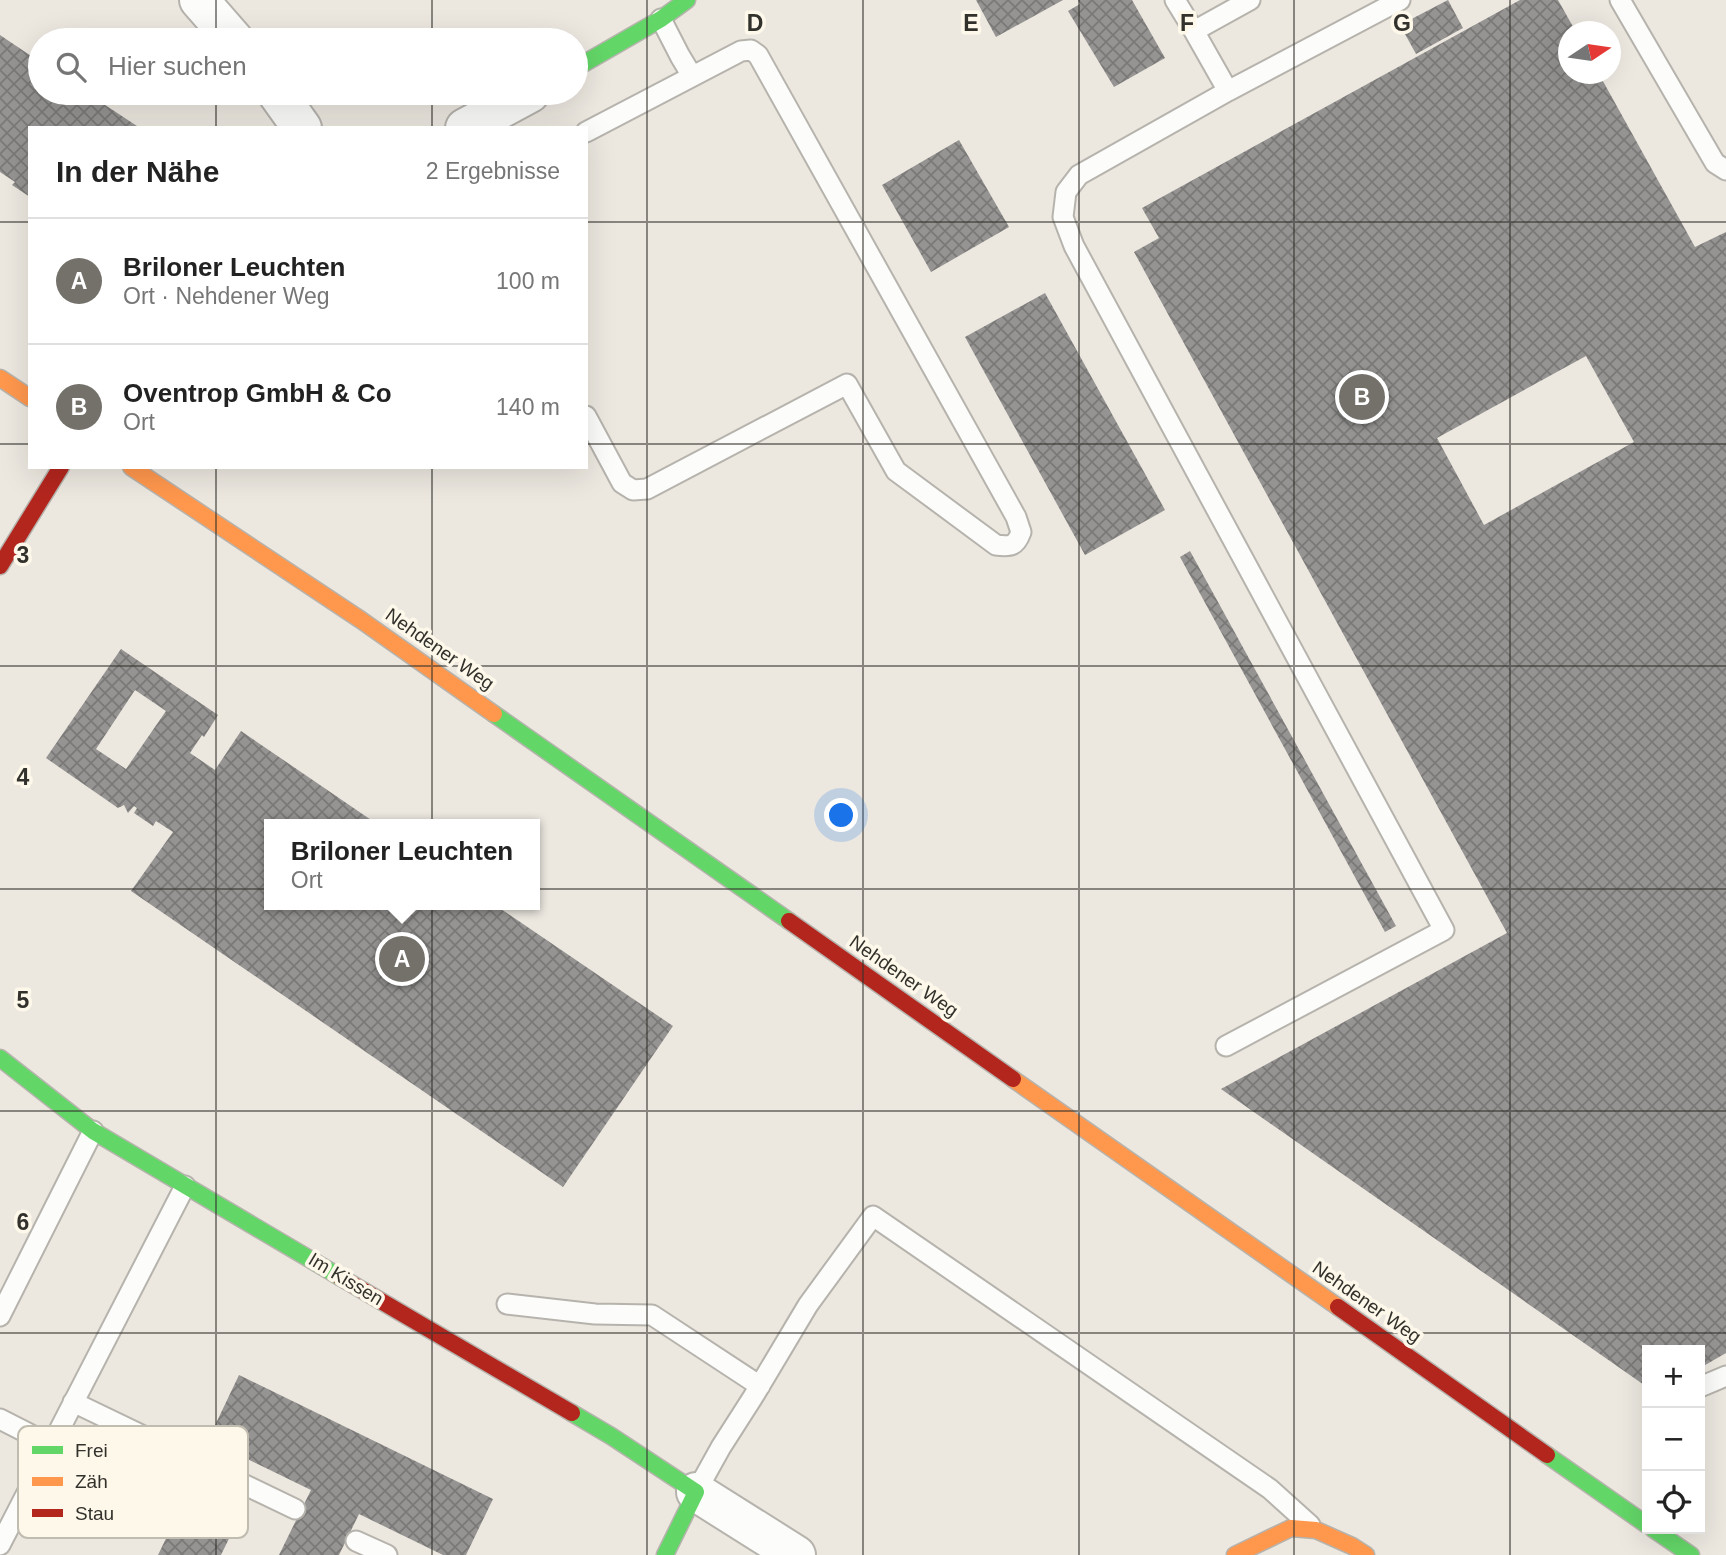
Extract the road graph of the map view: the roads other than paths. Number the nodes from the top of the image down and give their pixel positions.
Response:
1 (199, 0) edge
2 (687, 0) edge
3 (1175, 0) edge
4 (1250, 0) edge
5 (1400, 0) edge
6 (1620, 0) edge
7 (661, 19) junction
8 (224, 28) edge
9 (1194, 31) junction
10 (588, 61) edge
11 (692, 76) junction
12 (1227, 91) junction
13 (286, 105) edge
14 (508, 105) edge
15 (301, 126) edge
16 (469, 126) edge
17 (588, 131) edge
18 (1726, 170) edge
19 (0, 378) edge
20 (28, 397) edge
21 (588, 420) edge
22 (60, 469) edge
23 (134, 469) edge
24 (0, 566) edge
25 (1226, 1046) dead end
26 (0, 1058) edge
27 (93, 1131) junction
28 (185, 1186) junction
29 (507, 1304) dead end
30 (0, 1316) edge
31 (1726, 1376) edge
32 (1705, 1385) edge
33 (760, 1386) junction
34 (73, 1402) junction
35 (0, 1419) edge
36 (61, 1426) edge
37 (123, 1426) edge
38 (18, 1428) edge
39 (248, 1486) edge
40 (696, 1492) junction
41 (295, 1509) dead end
42 (18, 1510) edge
43 (1316, 1530) junction
44 (1652, 1535) edge
45 (356, 1541) dead end
46 (0, 1545) edge
47 (387, 1555) edge
48 (664, 1555) edge
49 (796, 1555) edge
50 (1235, 1555) edge
51 (1366, 1555) edge
52 (1692, 1555) edge

1 - 8 street
2 - 7 street
3 - 9 lane
4 - 9 lane
5 - 12 lane
6 - 18 lane
7 - 10 street
7 - 11 lane
9 - 12 lane
11 - 17 lane
11 - 21 lane
12 - 25 lane
13 - 15 street
14 - 16 street
19 - 20 street
22 - 24 street
23 - 44 street, Nehdener Weg
26 - 27 street, Im Kissen
27 - 28 street, Im Kissen
27 - 30 lane
28 - 34 lane
28 - 40 street, Im Kissen
29 - 33 lane
31 - 32 lane
33 - 40 lane
33 - 43 lane
34 - 36 lane
34 - 37 lane
35 - 38 lane
39 - 41 lane
40 - 48 street
40 - 49 street, Im Kissen
42 - 46 lane
43 - 50 street
43 - 51 street
44 - 52 street, Nehdener Weg
45 - 47 lane

